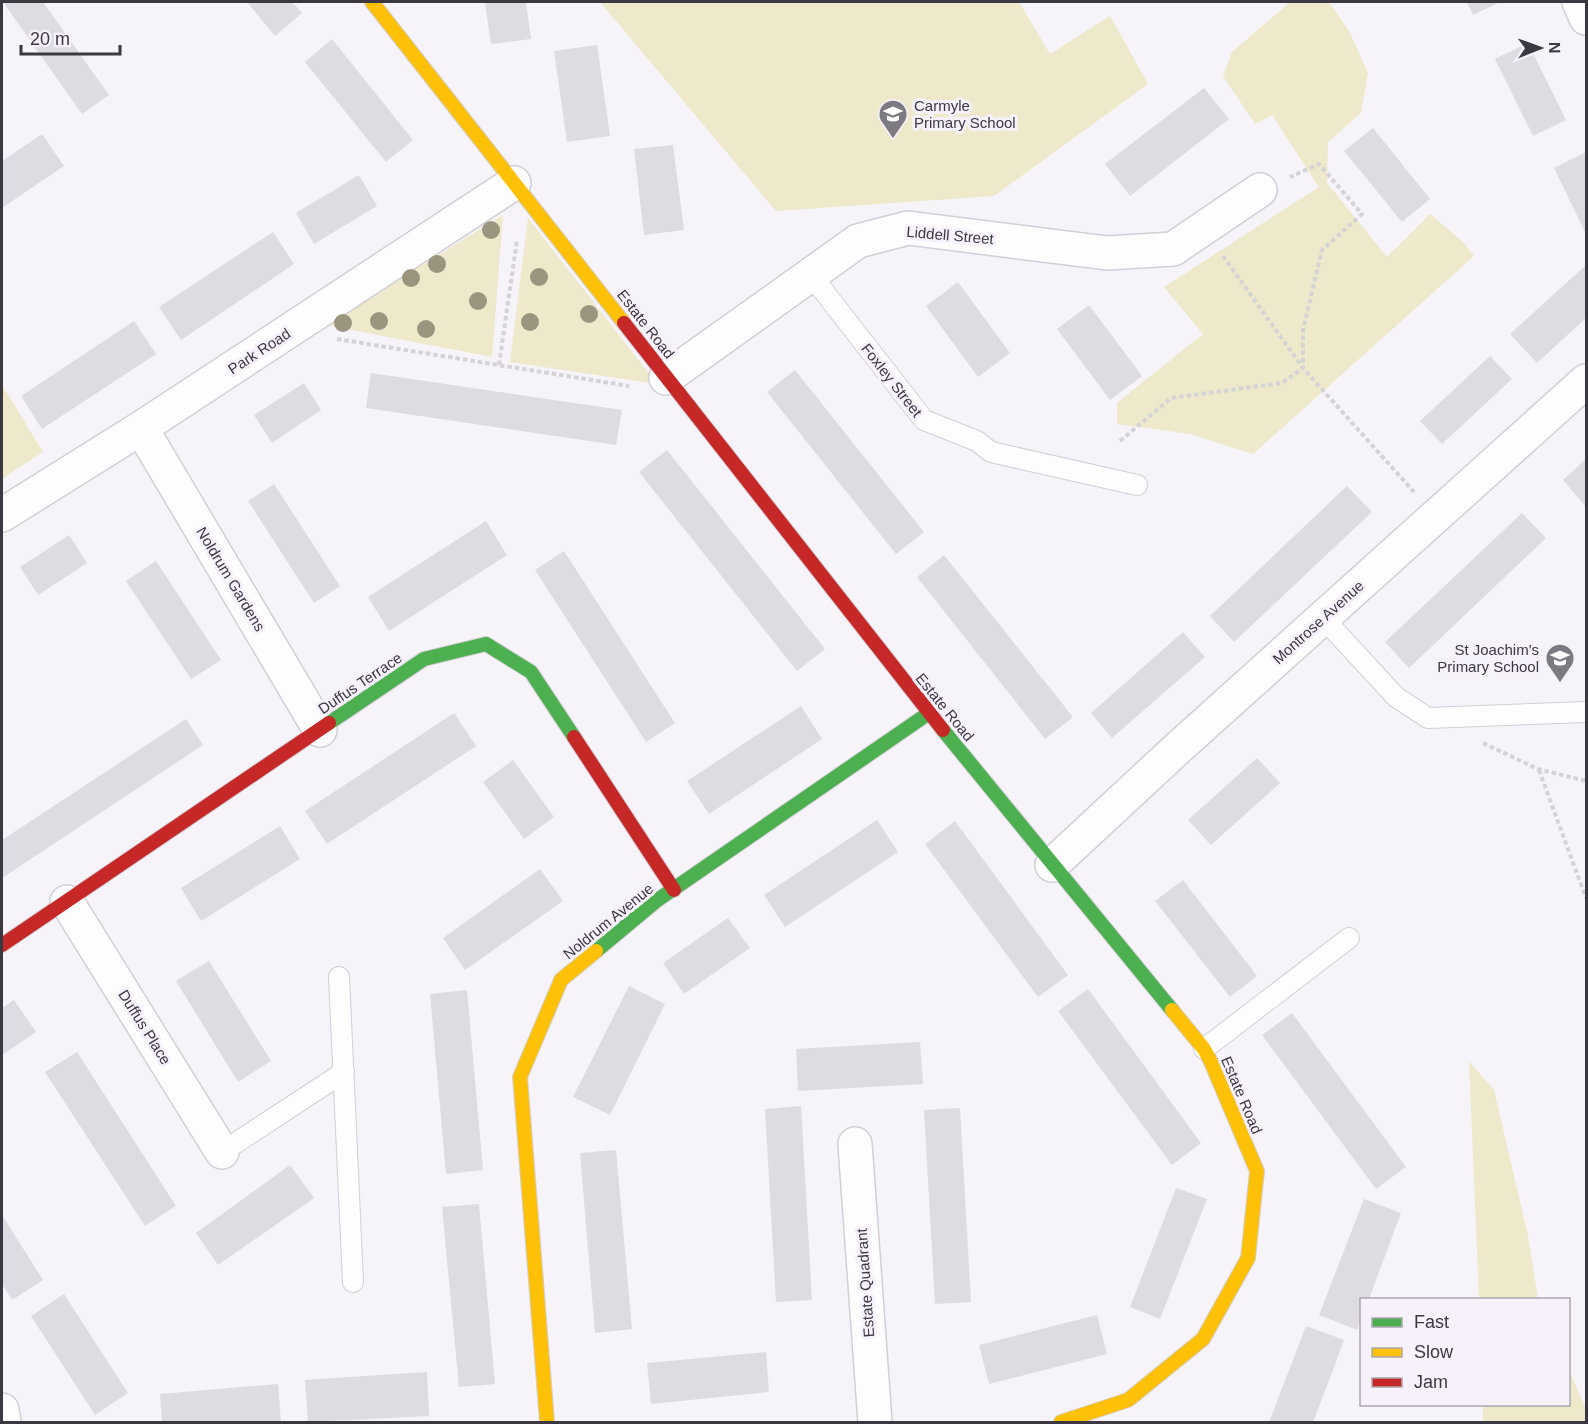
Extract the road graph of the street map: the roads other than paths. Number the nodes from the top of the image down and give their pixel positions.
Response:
1 (372, 2) edge
2 (1579, 2) edge
3 (1587, 18) edge
4 (519, 189) junction
5 (1260, 190) road end
6 (811, 275) junction
7 (1587, 381) edge
8 (673, 386) junction
9 (141, 428) junction
10 (1137, 485) dead end
11 (2, 516) edge
12 (1323, 618) junction
13 (1587, 712) edge
14 (929, 713) junction
15 (320, 730) junction
16 (1052, 865) junction
17 (674, 890) junction
18 (67, 902) junction
19 (1349, 938) dead end
20 (2, 945) edge
21 (339, 977) dead end
22 (1204, 1049) junction
23 (344, 1072) junction
24 (855, 1144) dead end
25 (222, 1152) joint
26 (353, 1282) dead end
27 (2, 1410) edge
28 (4, 1422) edge
29 (547, 1422) edge
30 (875, 1422) edge
31 (1061, 1422) edge

1 - 4 street, Estate Road
2 - 3 street
4 - 8 street, Estate Road
4 - 9 street, Park Road
5 - 6 street, Liddell Street
6 - 8 street, Liddell Street
6 - 10 lane, Foxley Street
7 - 12 street, Montrose Avenue
8 - 14 street, Estate Road
9 - 11 street, Park Road
9 - 15 street, Noldrum Gardens
12 - 13 lane
12 - 16 street, Montrose Avenue
14 - 16 street, Estate Road
14 - 17 street, Noldrum Avenue
15 - 17 street, Duffus Terrace
15 - 18 street, Duffus Terrace
16 - 22 street, Estate Road
17 - 29 street, Noldrum Avenue
18 - 20 street, Duffus Terrace
18 - 25 street, Duffus Place
19 - 22 lane
21 - 23 lane
22 - 31 street, Estate Road
23 - 25 lane
23 - 26 lane
24 - 30 street, Estate Quadrant
27 - 28 street

